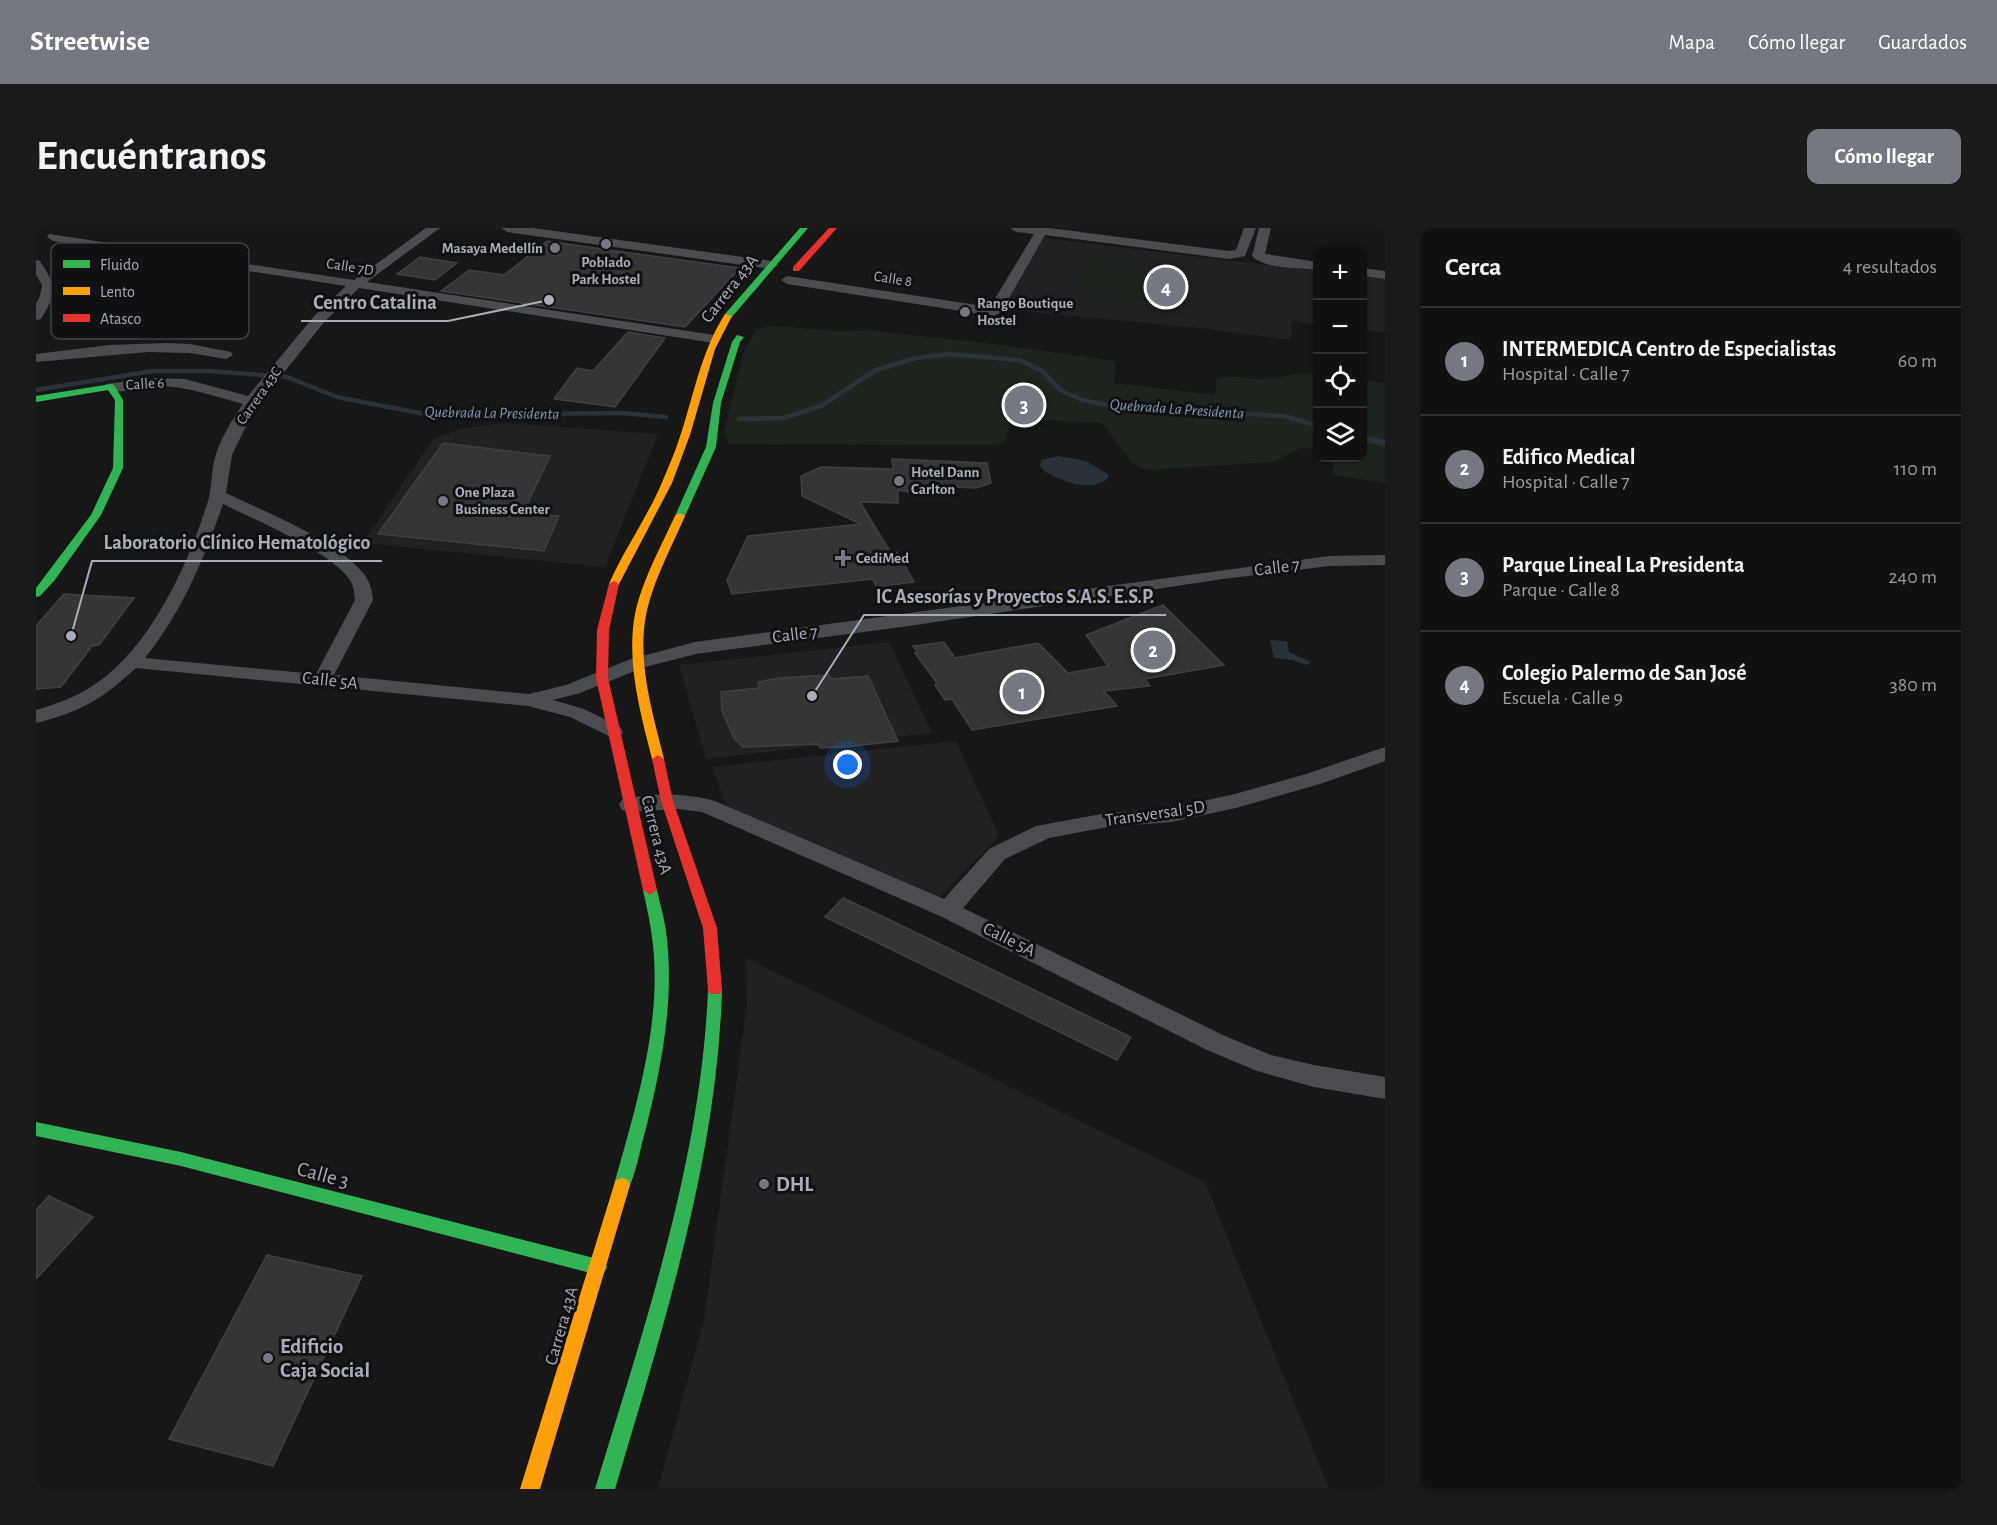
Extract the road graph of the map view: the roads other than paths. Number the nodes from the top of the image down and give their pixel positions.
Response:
1 (70, 228) edge
2 (434, 228) edge
3 (507, 228) edge
4 (804, 228) edge
5 (832, 228) edge
6 (1250, 228) edge
7 (1265, 228) edge
8 (1042, 230) edge
9 (1022, 231) edge
10 (52, 243) edge
11 (42, 252) edge
12 (1235, 254) junction
13 (1263, 258) junction
14 (772, 265) junction
15 (1313, 265) edge
16 (249, 273) edge
17 (1367, 273) edge
18 (1385, 275) edge
19 (784, 283) joint
20 (355, 284) junction
21 (36, 316) edge
22 (749, 325) dead end
23 (714, 339) junction
24 (226, 355) dead end
25 (36, 358) edge
26 (111, 387) junction
27 (256, 397) junction
28 (36, 399) edge
29 (218, 495) junction
30 (1385, 560) edge
31 (36, 594) edge
32 (131, 662) junction
33 (638, 663) junction
34 (602, 678) junction
35 (322, 680) junction
36 (529, 700) junction
37 (36, 717) edge
38 (613, 732) junction
39 (1385, 754) edge
40 (667, 801) junction
41 (630, 805) junction
42 (948, 910) junction
43 (1385, 1088) edge
44 (36, 1129) edge
45 (598, 1267) junction
46 (530, 1489) edge
47 (605, 1489) edge

1 - 10 street
2 - 20 street, Carrera 43C
3 - 14 street
4 - 14 main road, Carrera 43A
5 - 19 main road
6 - 12 street
7 - 13 street
8 - 9 street
8 - 12 street
8 - 19 street, Calle 8
11 - 21 street
12 - 13 street
13 - 15 street
14 - 23 main road, Carrera 43A
16 - 20 street, Calle 7D
17 - 18 street
20 - 23 street, Calle 7D
20 - 27 street, Carrera 43C
22 - 33 main road, Carrera 43A
23 - 34 main road, Carrera 43A
24 - 25 street, Calle 6
26 - 27 street, Calle 6
26 - 28 main road, Calle 6
26 - 31 main road
27 - 29 street, Carrera 43C
29 - 32 street, Carrera 43C
29 - 35 street
30 - 33 street, Calle 7
32 - 35 street, Calle 5A
32 - 37 street, Carrera 43C
33 - 34 street, Calle 7
33 - 40 main road, Carrera 43A
34 - 36 street, Calle 5A
34 - 38 main road, Carrera 43A
35 - 36 street, Calle 5A
36 - 38 street, Calle 5A
38 - 41 main road, Carrera 43A
39 - 42 street, Transversal 5D
40 - 41 street, Calle 5A
40 - 42 street, Calle 5A
40 - 47 main road, Carrera 43A
41 - 45 main road, Carrera 43A
42 - 43 street, Calle 5A
44 - 45 main road, Calle 3
45 - 46 main road, Carrera 43A

